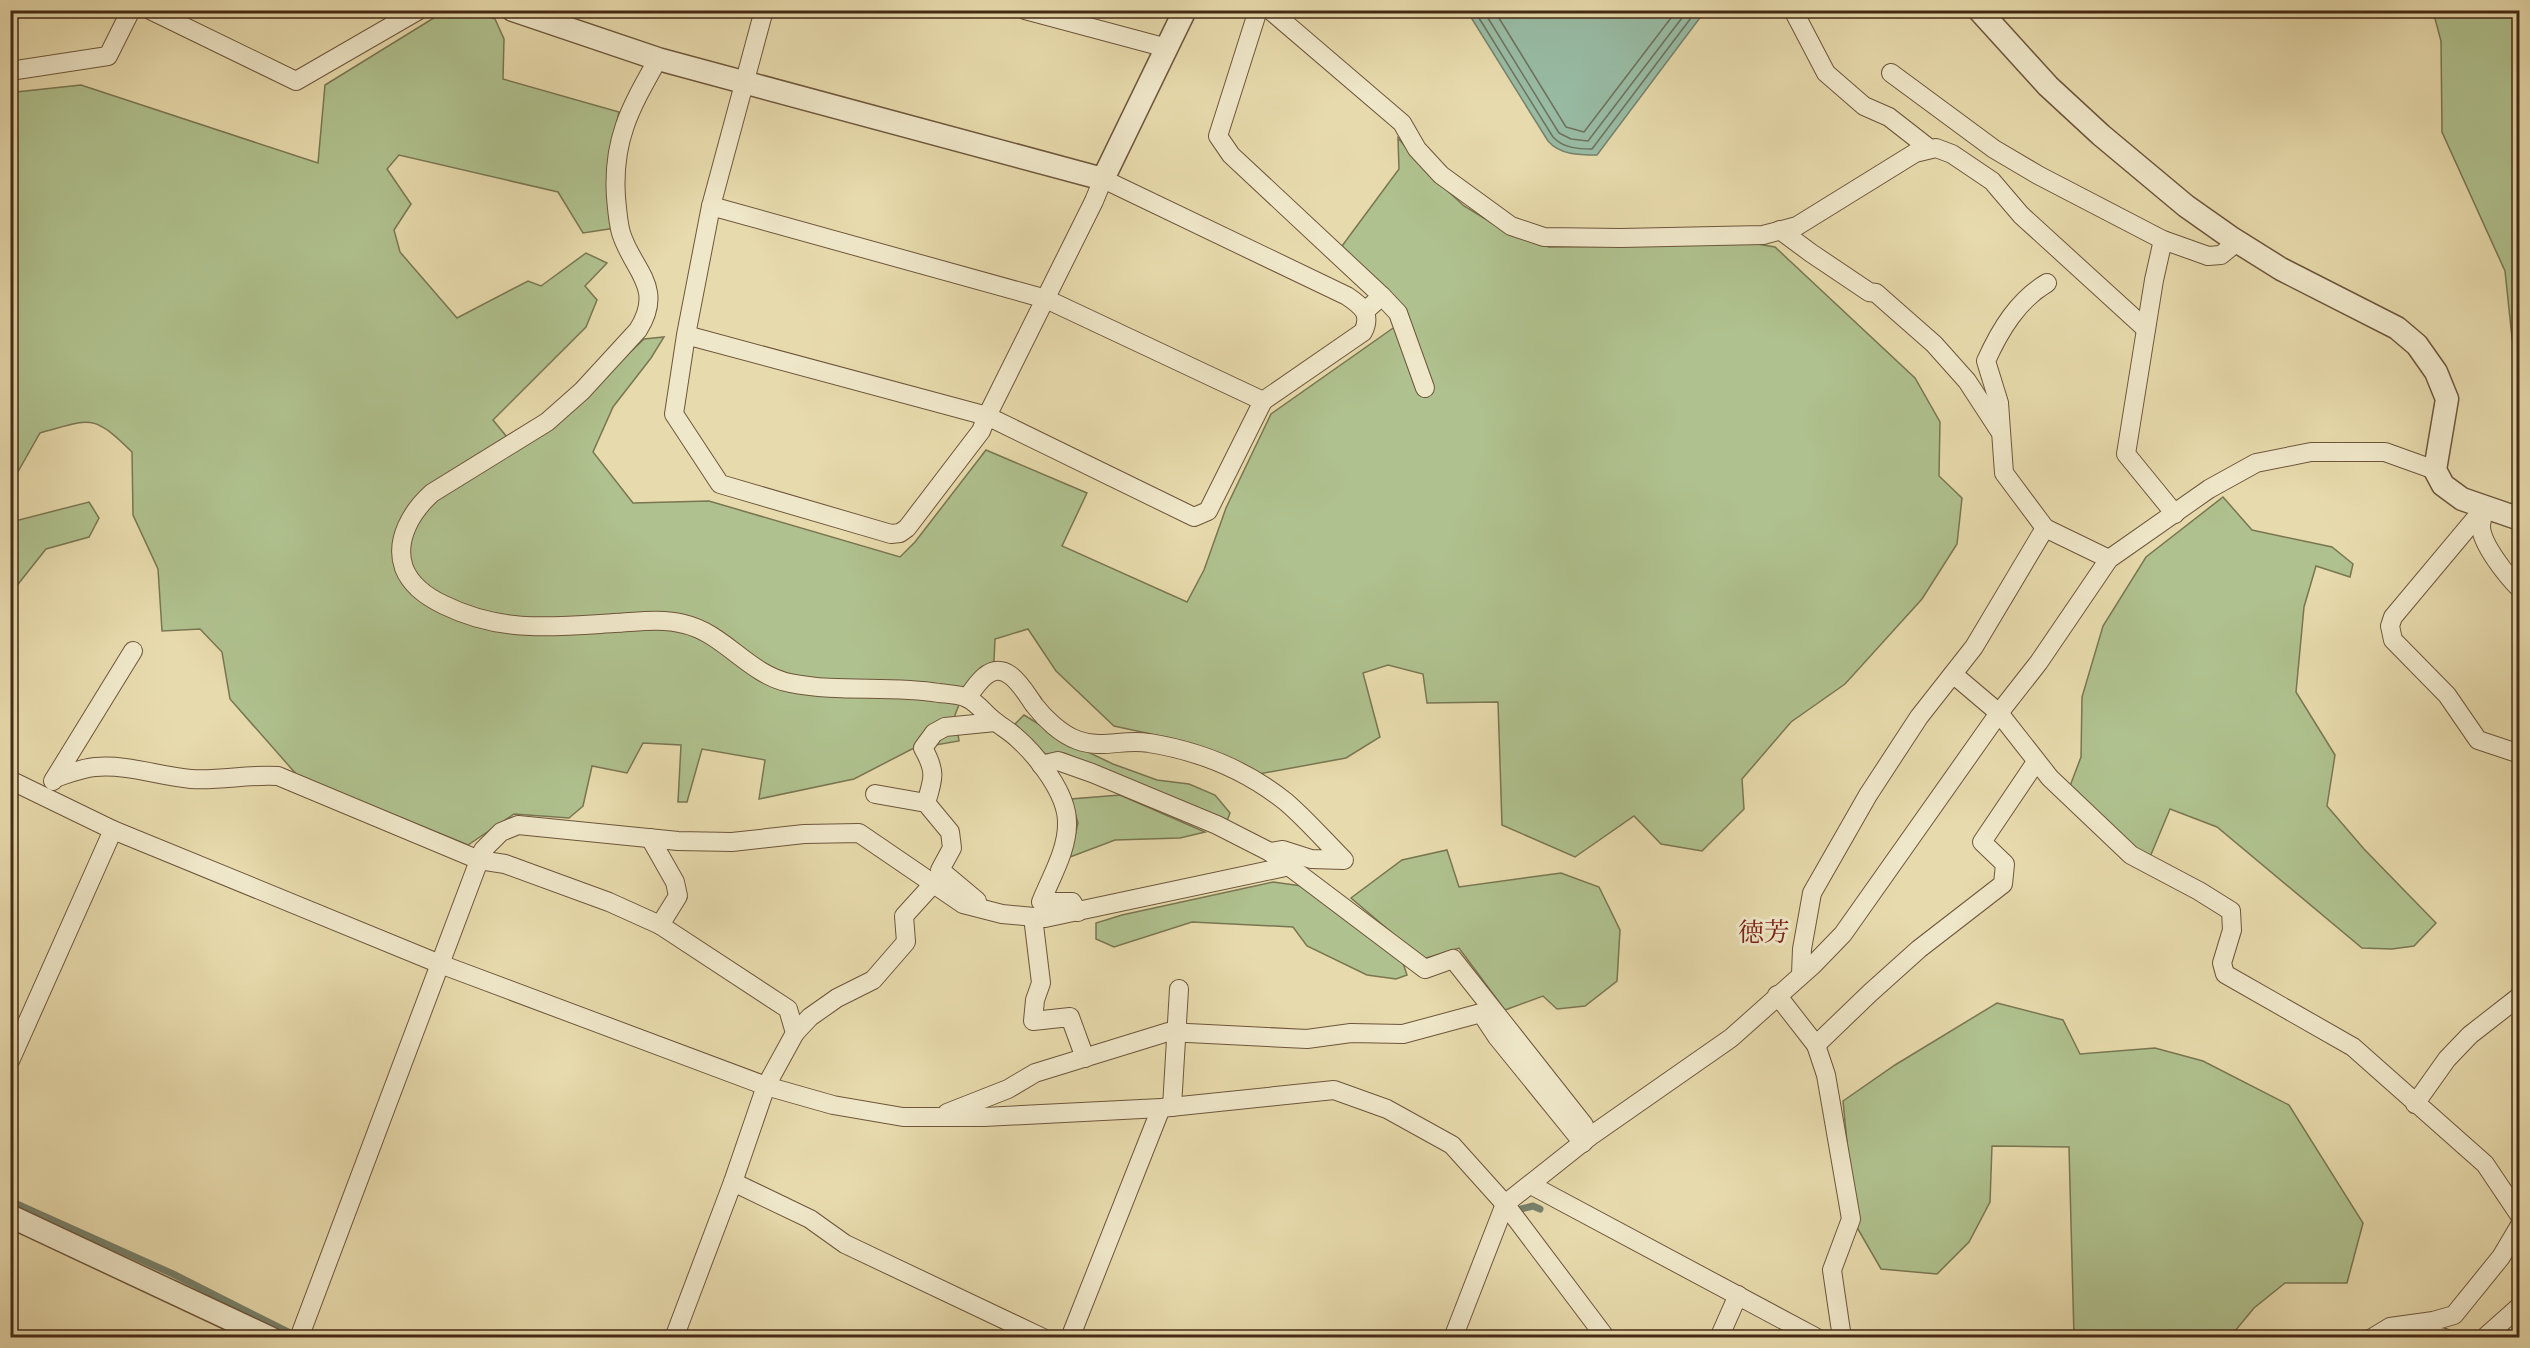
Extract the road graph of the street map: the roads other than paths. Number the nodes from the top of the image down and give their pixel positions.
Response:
1 (131, 10) edge
2 (150, 10) edge
3 (419, 10) edge
4 (513, 10) edge
5 (764, 10) edge
6 (1026, 10) edge
7 (1185, 10) edge
8 (1258, 10) edge
9 (1270, 10) edge
10 (1792, 10) edge
11 (1979, 10) edge
12 (1167, 48) junction
13 (658, 59) junction
14 (10, 71) edge
15 (1891, 73) dead end
16 (744, 82) junction
17 (1929, 149) junction
18 (1103, 179) junction
19 (711, 206) junction
20 (1780, 230) junction
21 (2163, 240) junction
22 (2237, 242) junction
23 (2047, 283) dead end
24 (1382, 296) junction
25 (1046, 299) junction
26 (1365, 311) junction
27 (2146, 329) junction
28 (686, 335) junction
29 (1425, 388) dead end
30 (1263, 401) junction
31 (987, 416) junction
32 (1999, 430) junction
33 (2435, 470) junction
34 (2485, 507) junction
35 (2175, 514) junction
36 (2520, 519) edge
37 (2045, 528) junction
38 (2109, 560) junction
39 (2520, 589) edge
40 (134, 651) dead end
41 (1953, 674) junction
42 (967, 698) junction
43 (1999, 713) junction
44 (995, 722) junction
45 (2520, 754) edge
46 (2036, 762) junction
47 (1041, 765) junction
48 (55, 778) junction
49 (10, 780) edge
50 (875, 794) dead end
51 (44, 795) junction
52 (926, 803) junction
53 (113, 830) junction
54 (650, 838) junction
55 (1270, 852) junction
56 (480, 860) junction
57 (1290, 867) junction
58 (933, 884) junction
59 (987, 910) junction
60 (1078, 912) junction
61 (1033, 917) junction
62 (660, 925) junction
63 (440, 964) junction
64 (1801, 974) junction
65 (1179, 989) dead end
66 (1777, 995) junction
67 (2520, 996) edge
68 (795, 1033) junction
69 (1178, 1033) junction
70 (1816, 1045) junction
71 (1084, 1058) junction
72 (10, 1062) edge
73 (766, 1086) junction
74 (2415, 1104) junction
75 (1167, 1108) junction
76 (937, 1117) junction
77 (1588, 1139) junction
78 (733, 1182) junction
79 (1531, 1185) junction
80 (1505, 1204) junction
81 (10, 1216) edge
82 (2520, 1216) edge
83 (2520, 1225) edge
84 (1738, 1295) junction
85 (2520, 1306) edge
86 (2390, 1327) junction
87 (300, 1335) edge
88 (270, 1338) edge
89 (674, 1338) edge
90 (1042, 1338) edge
91 (1070, 1338) edge
92 (1452, 1338) edge
93 (1606, 1338) edge
94 (1719, 1338) edge
95 (1817, 1338) edge
96 (1842, 1338) edge
97 (2372, 1338) edge
98 (2445, 1338) edge
99 (2484, 1338) edge

1 - 14 street
2 - 3 street
4 - 13 street
5 - 16 street
6 - 12 street
7 - 12 street
8 - 24 street
9 - 20 street
10 - 17 street
11 - 22 street
12 - 18 street
13 - 16 street
13 - 42 street
15 - 21 street
16 - 18 street
16 - 19 street
17 - 20 street
17 - 27 street
18 - 25 street
18 - 26 street
19 - 25 street
19 - 28 street
20 - 32 street
21 - 22 street
21 - 27 street
22 - 33 street
23 - 32 street
24 - 26 street
24 - 29 street
25 - 30 street
25 - 31 street
26 - 30 street
27 - 35 street
28 - 31 street
28 - 31 street
30 - 31 street
32 - 37 street
33 - 34 street
33 - 35 street
34 - 36 street
34 - 39 street
34 - 45 street
35 - 38 street
37 - 38 street
37 - 41 street
38 - 43 street
40 - 48 street
41 - 43 street
41 - 64 street
42 - 44 street
42 - 55 street
43 - 46 street
43 - 64 street
44 - 47 street
44 - 52 street
46 - 70 street
46 - 74 street
47 - 55 street
47 - 60 street
48 - 51 street
48 - 56 street
49 - 51 street
50 - 52 street
51 - 53 street
52 - 59 street
53 - 63 street
53 - 72 street
54 - 56 street
54 - 58 street
54 - 62 street
55 - 57 street
56 - 62 street
56 - 63 street
57 - 60 street
57 - 77 street
58 - 59 street
58 - 68 street
59 - 61 street
60 - 61 street
61 - 71 street
62 - 68 street
63 - 73 street
63 - 87 street
64 - 66 street
65 - 69 street
66 - 70 street
66 - 77 street
67 - 74 street
68 - 73 street
69 - 71 street
69 - 75 street
69 - 77 street
70 - 96 street
71 - 76 street
73 - 76 street
73 - 78 street
74 - 82 street
75 - 76 street
75 - 80 street
75 - 91 street
77 - 79 street
78 - 89 street
78 - 90 street
79 - 80 street
79 - 84 street
80 - 92 street
80 - 93 street
81 - 88 street
83 - 86 street
84 - 94 street
84 - 95 street
85 - 99 street
86 - 97 street
86 - 98 street

